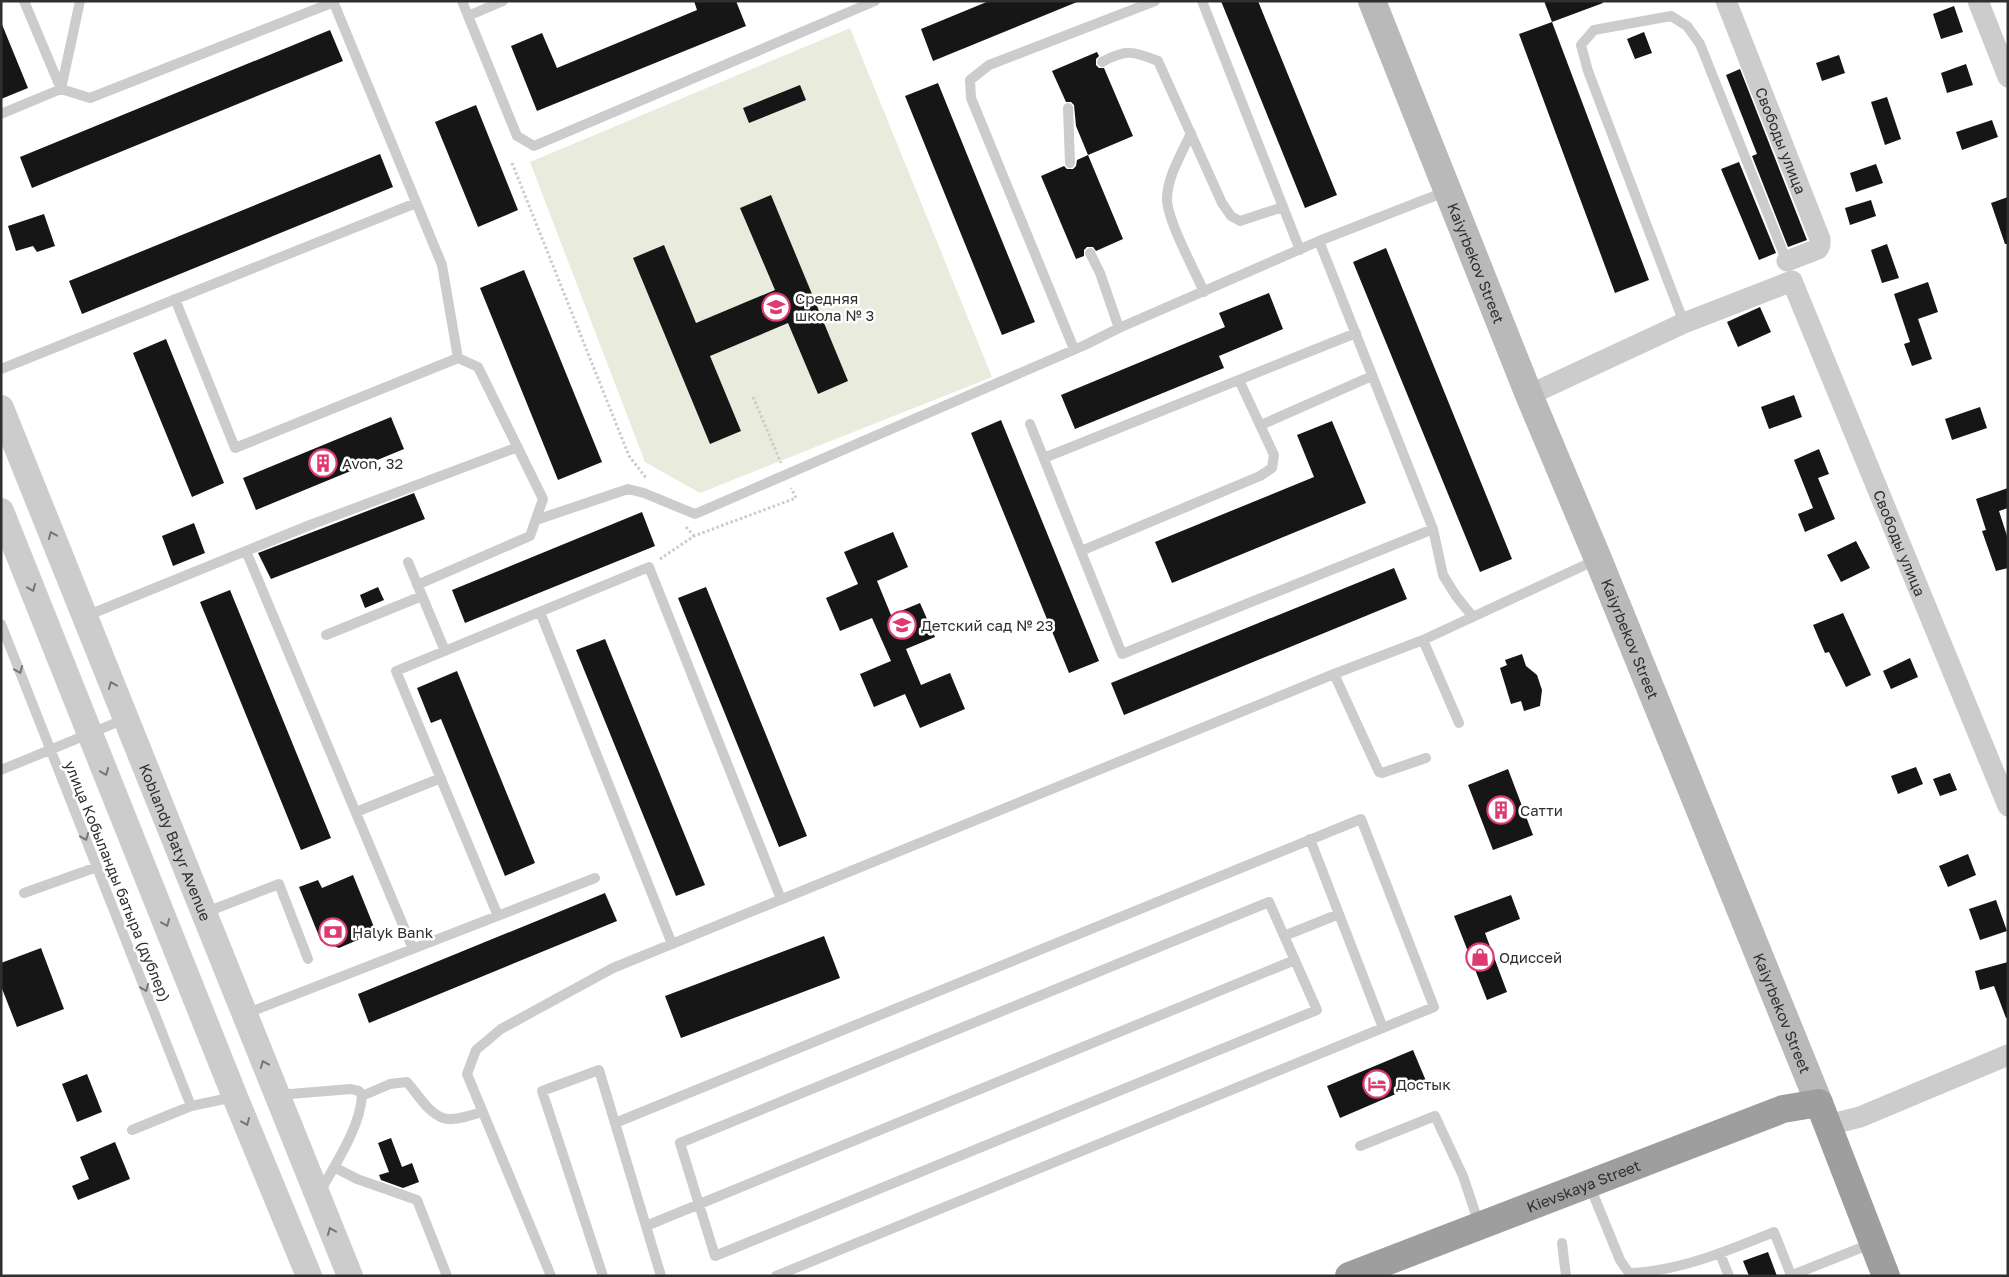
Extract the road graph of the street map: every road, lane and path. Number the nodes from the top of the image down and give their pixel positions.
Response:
1 (24, 1) edge
2 (462, 1) edge
3 (503, 1) edge
4 (875, 1) edge
5 (1155, 1) edge
6 (1202, 1) edge
7 (1372, 1) edge
8 (1726, 1) edge
9 (1978, 1) edge
10 (333, 2) edge
11 (78, 3) edge
12 (468, 16) junction
13 (1102, 62) dead end
14 (2008, 78) edge
15 (61, 89) junction
16 (1068, 108) dead end
17 (1, 114) edge
18 (1190, 133) junction
19 (1070, 163) dead end
20 (512, 164) dead end
21 (1448, 190) junction
22 (416, 203) junction
23 (1283, 207) junction
24 (1319, 241) junction
25 (1300, 250) junction
26 (1090, 253) dead end
27 (1790, 271) junction
28 (1204, 292) junction
29 (175, 299) junction
30 (1684, 323) junction
31 (1119, 328) junction
32 (1356, 333) junction
33 (1074, 349) junction
34 (458, 358) junction
35 (1, 369) edge
36 (1372, 376) junction
37 (1239, 380) junction
38 (1529, 395) junction
39 (1, 408) edge
40 (1030, 424) dead end
41 (1261, 425) junction
42 (518, 447) junction
43 (1044, 458) junction
44 (665, 502) junction
45 (1, 511) edge
46 (536, 520) junction
47 (1433, 529) junction
48 (694, 536) dead end
49 (246, 551) junction
50 (1081, 551) junction
51 (1598, 559) junction
52 (408, 562) dead end
53 (417, 585) junction
54 (422, 596) junction
55 (540, 612) junction
56 (85, 616) junction
57 (1473, 617) junction
58 (1, 624) edge
59 (326, 634) dead end
60 (1423, 640) junction
61 (445, 650) junction
62 (1334, 674) junction
63 (126, 719) junction
64 (1459, 723) dead end
65 (90, 734) junction
66 (51, 750) junction
67 (1426, 758) dead end
68 (1, 770) edge
69 (441, 778) junction
70 (2008, 806) edge
71 (356, 812) junction
72 (1310, 839) junction
73 (97, 867) junction
74 (596, 878) dead end
75 (24, 893) dead end
76 (781, 899) junction
77 (204, 913) junction
78 (1339, 914) junction
79 (498, 916) junction
80 (1284, 936) junction
81 (672, 944) junction
82 (414, 949) junction
83 (308, 960) dead end
84 (1295, 960) junction
85 (244, 1015) junction
86 (1383, 1028) junction
87 (2008, 1055) edge
88 (276, 1095) junction
89 (362, 1096) junction
90 (235, 1097) junction
91 (191, 1106) junction
92 (482, 1112) junction
93 (1823, 1114) junction
94 (615, 1123) junction
95 (132, 1130) dead end
96 (1360, 1146) dead end
97 (334, 1167) junction
98 (1589, 1183) junction
99 (318, 1197) junction
100 (699, 1204) junction
101 (1480, 1225) junction
102 (646, 1226) junction
103 (1873, 1242) junction
104 (1562, 1243) dead end
105 (1720, 1254) junction
106 (1626, 1274) edge
107 (1791, 1275) edge
108 (309, 1276) edge
109 (350, 1276) edge
110 (447, 1276) edge
111 (551, 1276) edge
112 (603, 1276) edge
113 (661, 1276) edge
114 (776, 1276) edge
115 (1349, 1276) edge
116 (1566, 1276) edge
117 (1729, 1276) edge
118 (1886, 1276) edge

1 - 15 lane
2 - 12 lane
3 - 12 lane
4 - 12 lane
5 - 33 lane
6 - 23 lane
7 - 21 main road, Kaiyrbekov Street
8 - 27 street, Свободы улица
9 - 14 street
10 - 15 lane
10 - 22 lane
11 - 15 lane
13 - 18 lane
15 - 17 lane
16 - 19 lane
18 - 23 lane
18 - 28 lane
20 - 44 path
21 - 24 lane
21 - 38 main road, Kaiyrbekov Street
22 - 29 lane
22 - 34 lane
23 - 25 lane
24 - 25 lane
24 - 32 lane
25 - 28 lane
26 - 31 lane
27 - 30 street
27 - 30 lane
27 - 70 street, Свободы улица
28 - 31 lane
29 - 34 lane
29 - 35 lane
30 - 38 street
31 - 33 lane
32 - 36 lane
32 - 37 lane
33 - 44 lane
34 - 42 lane
36 - 41 lane
36 - 47 lane
37 - 41 lane
37 - 43 lane
38 - 51 main road, Kaiyrbekov Street
56 -> 39 street, Koblandy Batyr Avenue
40 - 43 lane
41 - 50 lane
42 - 46 lane
42 - 49 lane
43 - 50 lane
44 - 46 lane
44 - 48 path
45 -> 65 street
46 - 53 lane
47 - 50 lane
47 - 57 lane
49 - 56 lane
49 - 71 lane
51 - 57 lane
51 - 93 main road, Kaiyrbekov Street
52 - 53 lane
53 - 54 lane
54 - 59 lane
54 - 61 lane
55 - 61 lane
55 - 76 lane
55 - 81 lane
63 -> 56 street, Koblandy Batyr Avenue
57 - 60 lane
58 -> 66 lane, улица Кобыланды батыра (дублер)
60 - 62 lane
60 - 64 lane
61 - 69 lane
62 - 67 lane
62 - 76 lane
63 - 65 lane
63 - 77 street, Koblandy Batyr Avenue
65 - 66 lane
65 -> 90 street
66 - 68 lane
66 -> 73 lane, улица Кобыланды батыра (дублер)
69 - 71 lane
69 - 79 lane
71 - 82 lane
72 - 78 lane
72 - 86 lane
72 - 94 lane
73 - 75 lane
73 -> 91 lane, улица Кобыланды батыра (дублер)
74 - 79 lane
76 - 81 lane
77 - 83 lane
77 - 85 street, Koblandy Batyr Avenue
78 - 80 lane
78 - 86 lane
79 - 82 lane
80 - 84 lane
80 - 100 lane
81 - 92 lane
82 - 85 lane
84 - 100 lane
84 - 100 lane
88 -> 85 street, Koblandy Batyr Avenue
86 - 114 lane
87 - 93 street
88 - 89 lane
88 - 99 street, Koblandy Batyr Avenue
89 - 92 lane
89 - 97 lane
90 - 91 lane
90 -> 108 street
91 - 95 lane
92 - 111 lane
93 - 98 highway, Kievskaya Street
93 - 103 highway, Kaiyrbekov Street
94 - 102 lane
94 - 112 lane
96 - 101 lane
97 - 99 lane
97 - 110 lane
98 - 101 highway, Kievskaya Street
98 - 106 lane
109 -> 99 street, Koblandy Batyr Avenue
100 - 102 lane
101 - 115 highway, Kievskaya Street
102 - 113 lane
103 - 107 lane
103 - 118 highway, Kaiyrbekov Street
104 - 116 lane
105 - 106 lane
105 - 107 lane
105 - 117 lane

